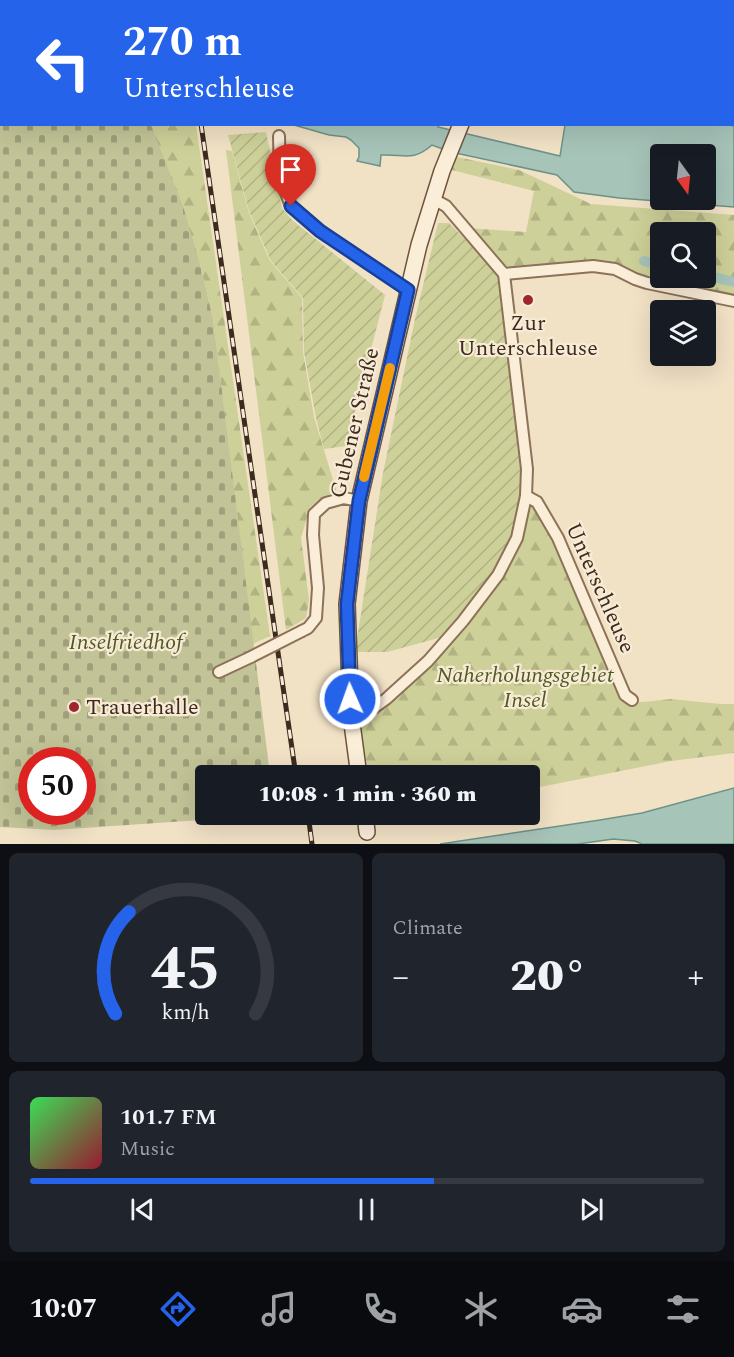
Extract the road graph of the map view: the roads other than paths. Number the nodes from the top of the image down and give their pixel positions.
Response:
1 (460, 126) edge
2 (279, 136) dead end
3 (433, 199) junction
4 (504, 274) junction
5 (408, 290) junction
6 (734, 301) edge
7 (526, 496) junction
8 (359, 501) junction
9 (219, 672) dead end
10 (632, 700) dead end
11 (351, 716) junction
12 (358, 765) edge
13 (366, 825) edge
14 (367, 832) dead end

1 - 3 main road, Gubener Straße
2 - 5 street
3 - 4 street
3 - 5 main road, Gubener Straße
4 - 6 street
4 - 7 street
5 - 8 main road, Gubener Straße
7 - 10 street, Unterschleuse
7 - 11 street
8 - 9 street, bridge
8 - 11 main road, Gubener Straße
11 - 12 main road, Gubener Straße
13 - 14 main road

